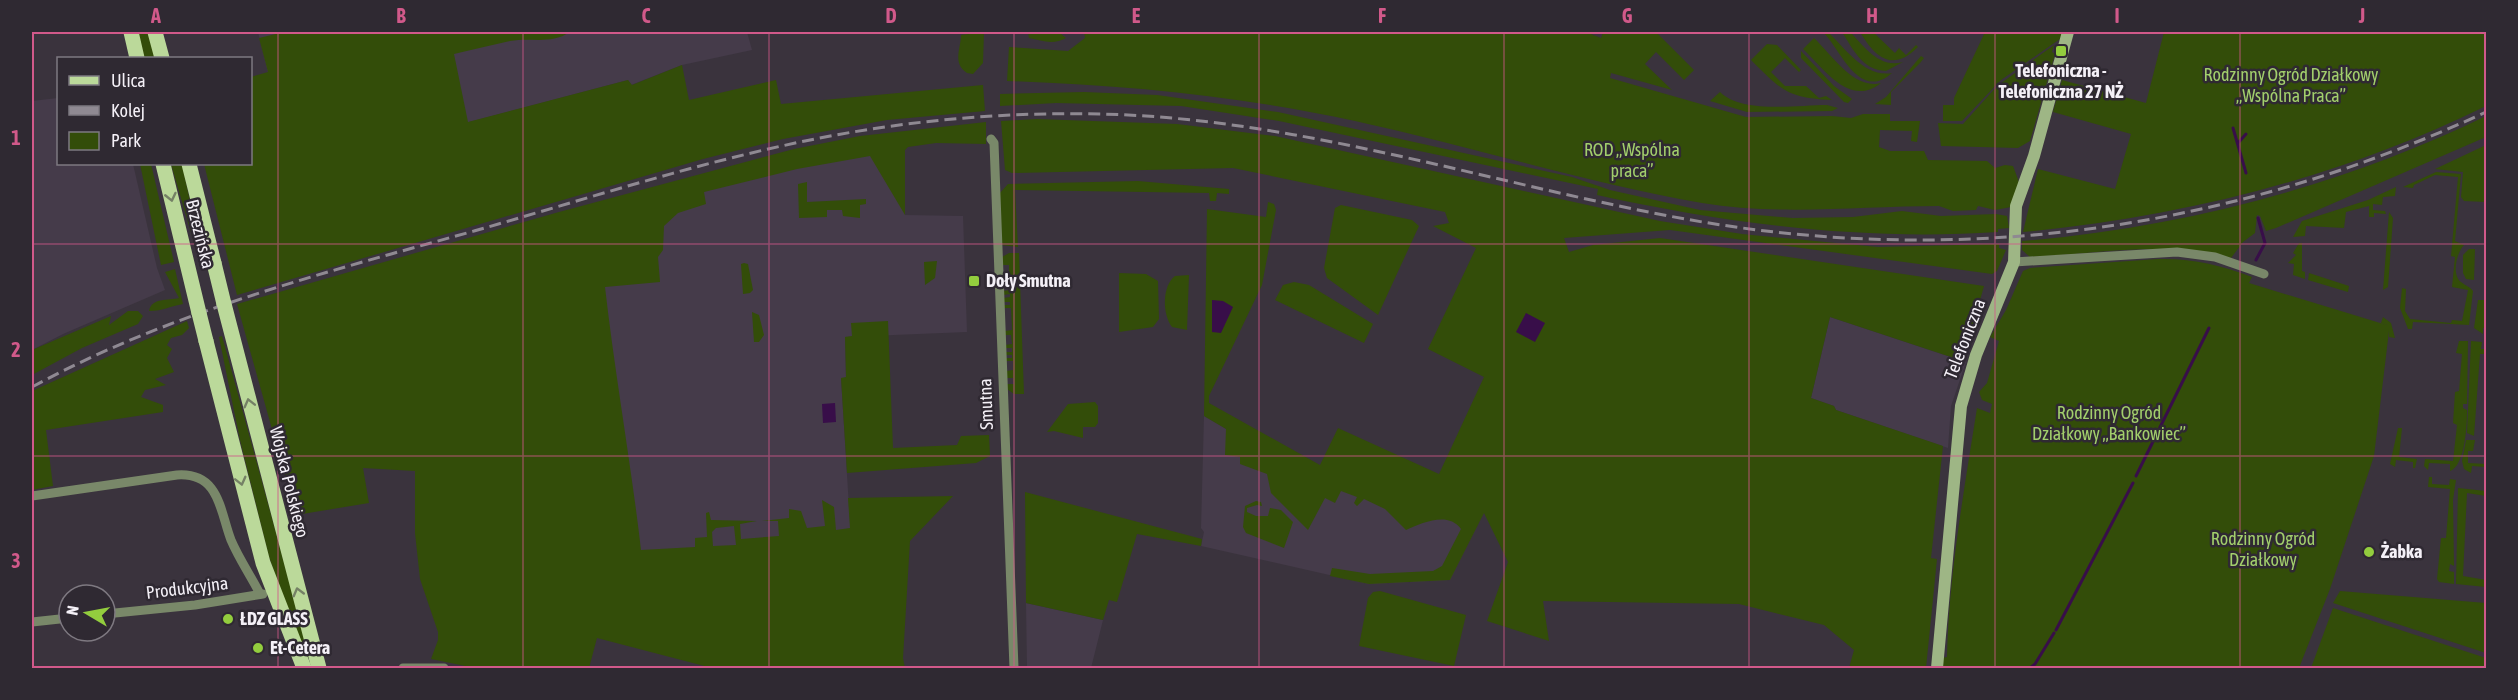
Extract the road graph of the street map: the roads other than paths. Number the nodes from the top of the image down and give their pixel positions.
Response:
1 (130, 32) edge
2 (155, 32) edge
3 (2068, 32) edge
4 (137, 57) edge
5 (162, 57) edge
6 (991, 139) dead end
7 (163, 165) edge
8 (189, 165) edge
9 (2014, 262) junction
10 (2264, 274) dead end
11 (224, 304) joint
12 (32, 496) edge
13 (266, 593) junction
14 (117, 614) edge
15 (57, 619) edge
16 (32, 622) edge
17 (304, 669) edge
18 (319, 669) edge
19 (403, 669) edge
20 (444, 669) edge
21 (1014, 669) edge
22 (1937, 669) edge

1 - 4 main road
2 - 5 main road
3 - 9 street, Telefoniczna
6 - 21 street, Smutna
7 -> 13 main road, Brzezińska, bridge
8 - 11 main road, Brzezińska, bridge
9 - 10 street
9 - 22 street, Telefoniczna
18 -> 11 main road, Wojska Polskiego
12 - 13 street
13 - 14 street, Produkcyjna
13 - 17 main road
15 - 16 street
19 - 20 street

